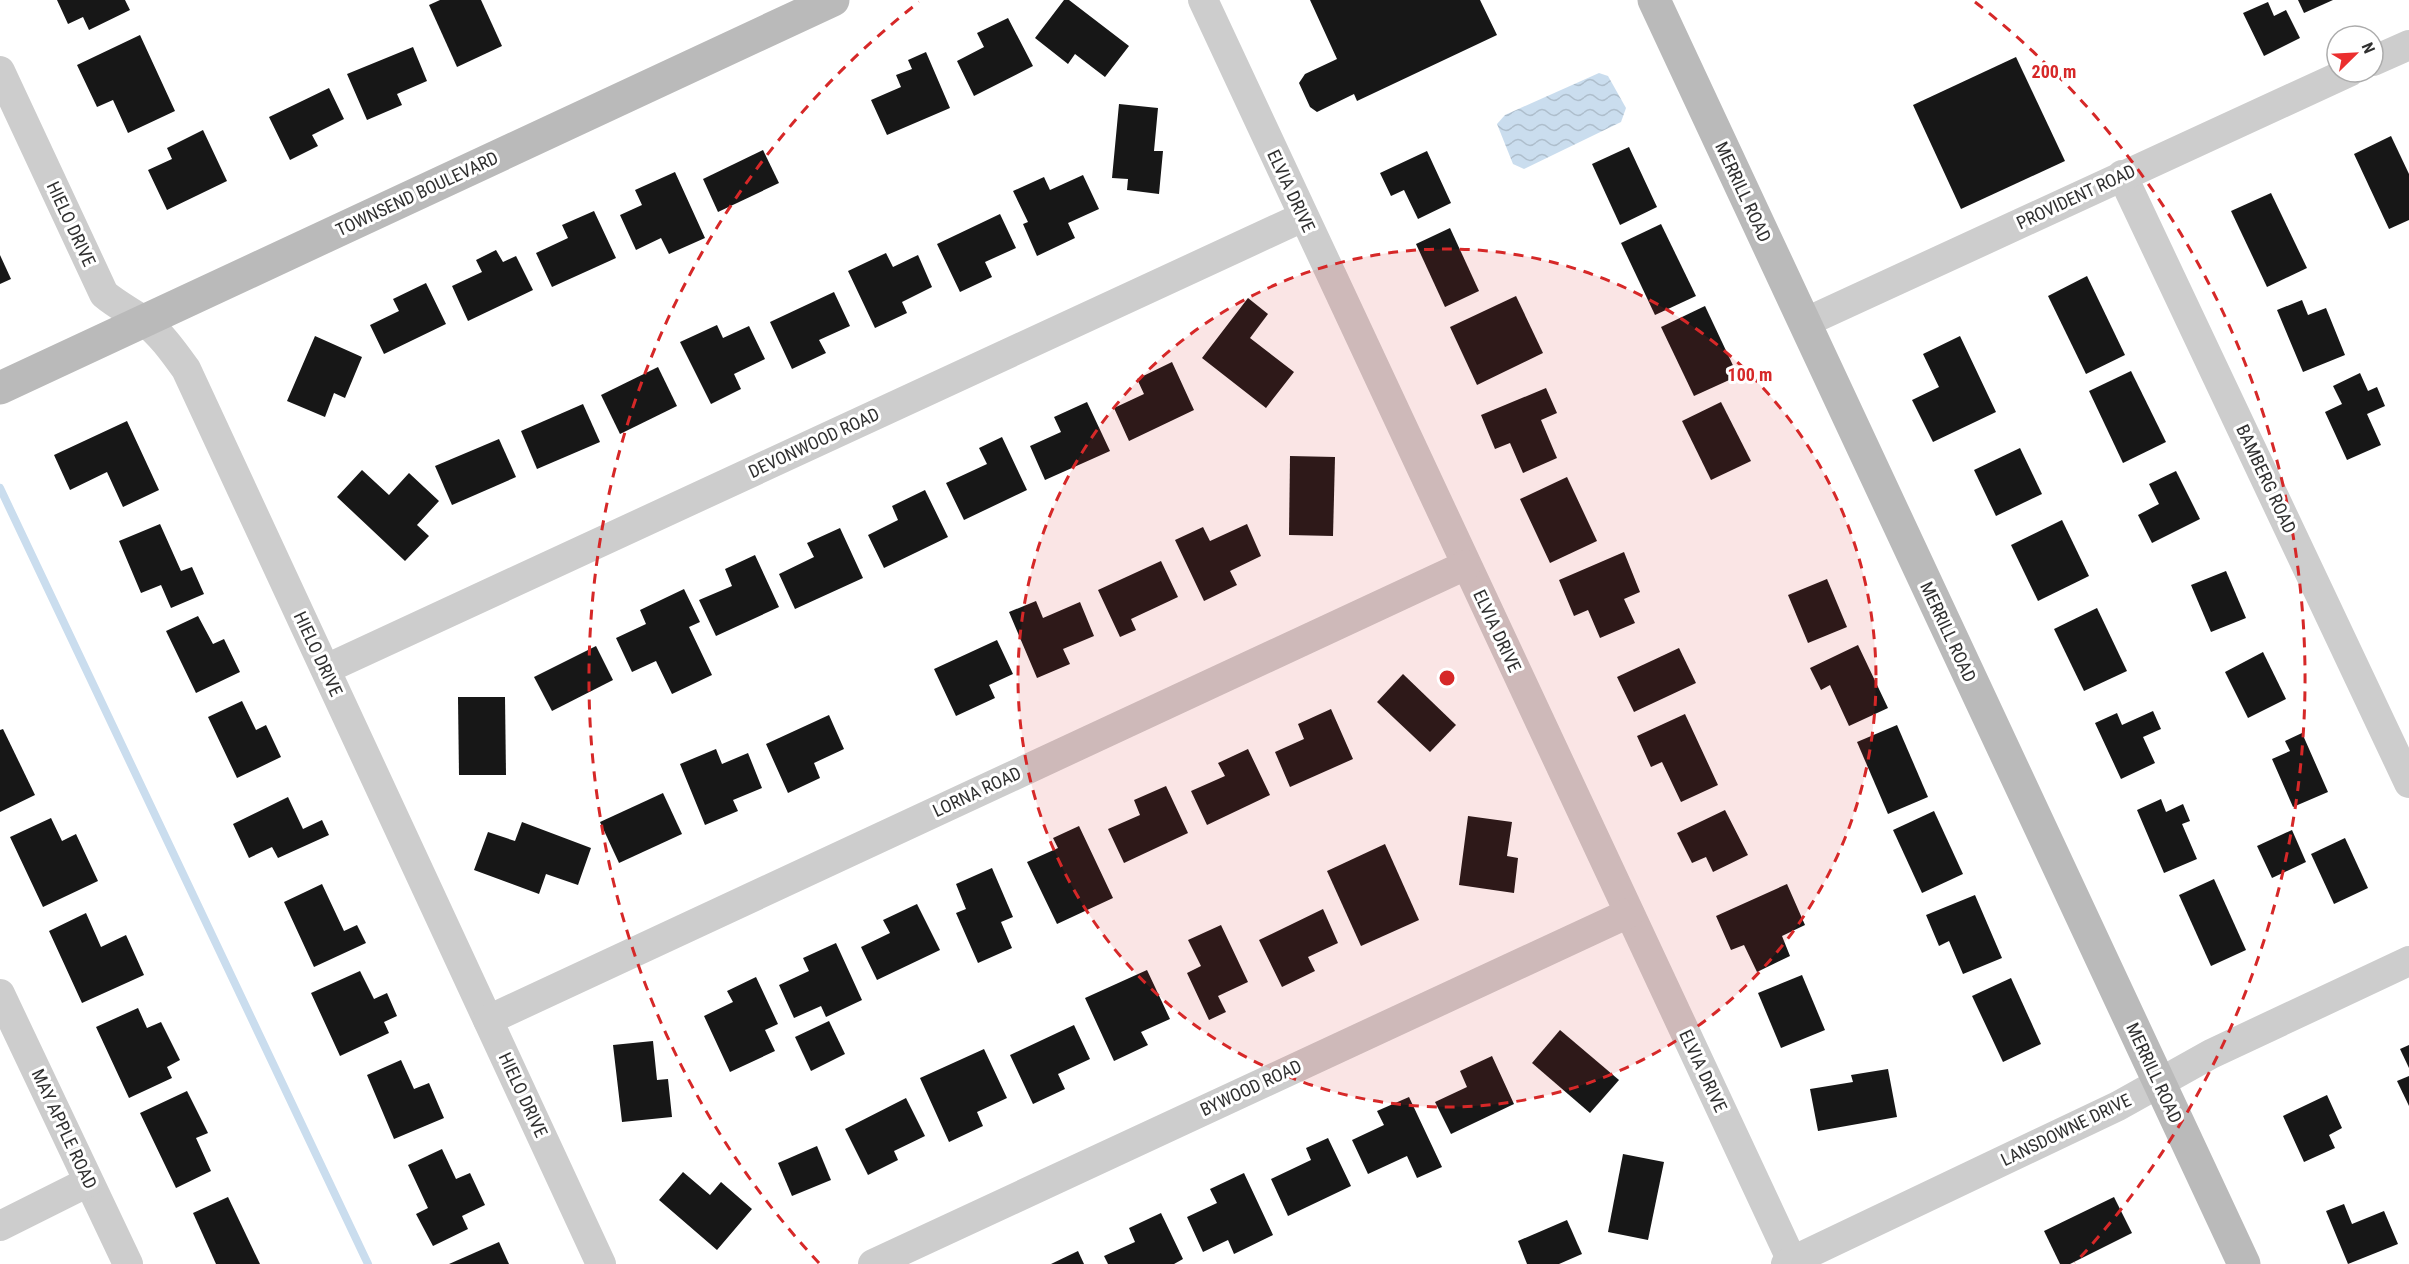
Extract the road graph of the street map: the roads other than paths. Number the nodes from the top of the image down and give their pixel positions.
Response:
1 (833, 0) edge
2 (1203, 0) edge
3 (1654, 0) edge
4 (2409, 45) edge
5 (2385, 56) edge
6 (0, 71) edge
7 (2325, 83) edge
8 (2122, 175) junction
9 (1303, 217) junction
10 (144, 321) junction
11 (1804, 323) junction
12 (0, 388) edge
13 (1466, 565) junction
14 (326, 669) junction
15 (2409, 783) edge
16 (1629, 913) junction
17 (2409, 961) edge
18 (0, 994) edge
19 (489, 1020) junction
20 (2158, 1083) junction
21 (88, 1182) junction
22 (0, 1226) edge
23 (1789, 1262) edge
24 (128, 1264) edge
25 (601, 1264) edge
26 (873, 1264) edge
27 (2244, 1264) edge

1 - 10 main road, TOWNSEND BOULEVARD
2 - 9 street, ELVIA DRIVE
3 - 11 main road, MERRILL ROAD
4 - 5 street
6 - 10 street, HIELO DRIVE
7 - 8 street, PROVIDENT ROAD
8 - 11 street, PROVIDENT ROAD
8 - 15 street, BAMBERG ROAD
9 - 13 street, ELVIA DRIVE
9 - 14 street, DEVONWOOD ROAD
10 - 12 main road, TOWNSEND BOULEVARD
10 - 14 street, HIELO DRIVE
11 - 20 main road, MERRILL ROAD
13 - 16 street, ELVIA DRIVE
13 - 19 street, LORNA ROAD
14 - 19 street, HIELO DRIVE
16 - 23 street, ELVIA DRIVE
16 - 26 street, BYWOOD ROAD
17 - 20 street, LANSDOWNE DRIVE
18 - 21 street, MAY APPLE ROAD
19 - 25 street, HIELO DRIVE
20 - 23 street, LANSDOWNE DRIVE
20 - 27 main road, MERRILL ROAD
21 - 22 street
21 - 24 street, MAY APPLE ROAD

